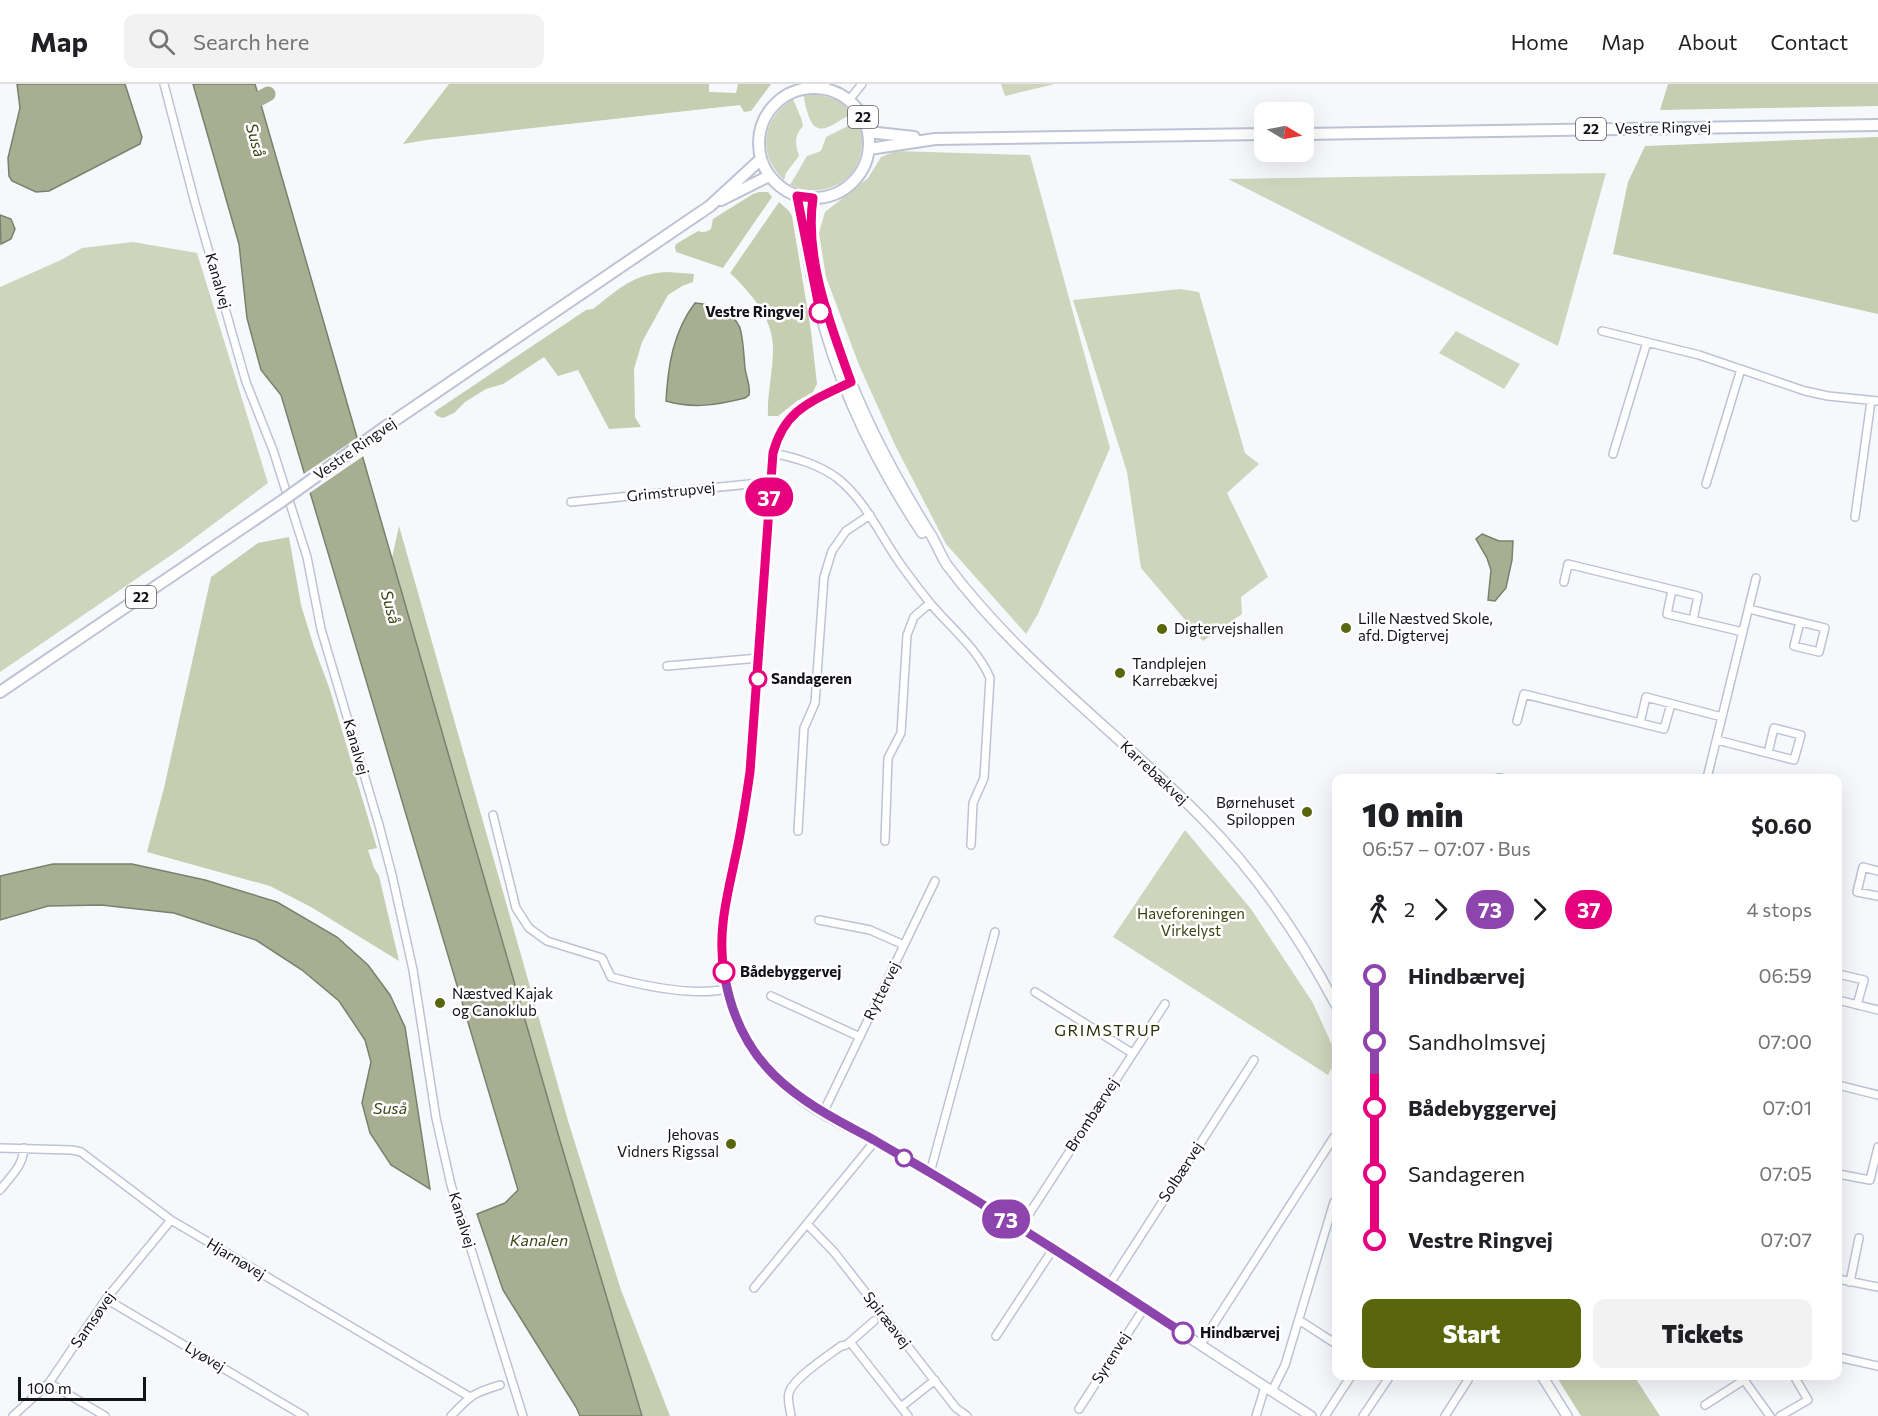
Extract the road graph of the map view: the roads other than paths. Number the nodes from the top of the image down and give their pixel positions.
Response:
1 (164, 84) edge
2 (862, 84) edge
3 (807, 86) edge
4 (824, 86) edge
5 (849, 100) junction
6 (1878, 125) edge
7 (868, 132) junction
8 (1254, 134) edge
9 (1314, 134) edge
10 (935, 139) junction
11 (869, 149) junction
12 (761, 159) junction
13 (769, 176) junction
14 (797, 196) junction
15 (813, 198) junction
16 (710, 206) junction
17 (1602, 331) dead end
18 (1647, 342) junction
19 (1741, 369) junction
20 (847, 384) junction
21 (1874, 401) edge
22 (773, 453) junction
23 (1613, 454) dead end
24 (770, 482) junction
25 (1706, 484) dead end
26 (571, 502) dead end
27 (870, 515) junction
28 (1855, 517) dead end
29 (946, 563) junction
30 (1756, 578) dead end
31 (1564, 582) dead end
32 (1672, 590) junction
33 (930, 603) junction
34 (1749, 609) junction
35 (1693, 620) junction
36 (1800, 622) junction
37 (1743, 632) junction
38 (759, 658) junction
39 (667, 666) dead end
40 (0, 692) edge
41 (1671, 704) junction
42 (1722, 717) junction
43 (1517, 721) dead end
44 (1640, 723) junction
45 (1717, 740) junction
46 (1768, 753) junction
47 (1708, 774) edge
48 (493, 815) dead end
49 (798, 831) dead end
50 (885, 841) dead end
51 (971, 845) dead end
52 (1878, 870) edge
53 (935, 881) dead end
54 (1878, 896) edge
55 (819, 920) dead end
56 (995, 932) dead end
57 (904, 945) junction
58 (1842, 975) edge
59 (727, 989) junction
60 (1035, 992) dead end
61 (771, 996) dead end
62 (1332, 998) edge
63 (1842, 1001) edge
64 (1165, 1004) dead end
65 (1857, 1005) junction
66 (1878, 1010) edge
67 (860, 1037) junction
68 (1132, 1053) junction
69 (1254, 1060) dead end
70 (1842, 1086) edge
71 (1878, 1095) edge
72 (823, 1113) junction
73 (1332, 1140) edge
74 (875, 1141) junction
75 (0, 1148) edge
76 (24, 1148) junction
77 (1878, 1148) edge
78 (930, 1173) junction
79 (1842, 1175) edge
80 (0, 1190) edge
81 (1332, 1214) edge
82 (171, 1220) junction
83 (807, 1224) junction
84 (1020, 1228) junction
85 (1859, 1238) dead end
86 (1053, 1249) junction
87 (1842, 1280) edge
88 (1850, 1282) junction
89 (1109, 1285) junction
90 (1878, 1287) edge
91 (754, 1288) dead end
92 (106, 1299) junction
93 (1144, 1308) junction
94 (1299, 1320) junction
95 (874, 1322) dead end
96 (996, 1336) dead end
97 (1332, 1341) edge
98 (850, 1342) junction
99 (1200, 1344) junction
100 (1842, 1358) edge
101 (1878, 1366) edge
102 (935, 1380) junction
103 (1348, 1380) edge
104 (1387, 1380) edge
105 (1468, 1380) dead end
106 (1544, 1380) edge
107 (1796, 1380) edge
108 (50, 1383) junction
109 (501, 1385) dead end
110 (1269, 1389) junction
111 (470, 1396) junction
112 (1705, 1405) dead end
113 (901, 1407) junction
114 (1079, 1409) dead end
115 (13, 1416) edge
116 (105, 1416) edge
117 (304, 1416) edge
118 (451, 1416) edge
119 (523, 1416) edge
120 (791, 1416) edge
121 (908, 1416) edge
122 (967, 1416) edge
123 (1256, 1416) edge
124 (1311, 1416) edge
125 (1325, 1416) edge
126 (1364, 1416) edge
127 (1445, 1416) edge
128 (1567, 1416) edge
129 (1770, 1416) edge
130 (1780, 1416) edge

1 - 119 street, Kanalvej
2 - 5 street
3 - 4 main road, 22
3 - 12 main road, 22
4 - 5 main road, 22
5 - 7 main road, 22
6 - 9 main road, Vestre Ringvej / 22
7 - 10 main road, 22
7 - 11 main road, 22
8 - 10 main road, 22
10 - 11 main road, 22
11 - 15 main road, 22
12 - 13 main road, 22
12 - 16 main road, Vestre Ringvej / 22
13 - 14 main road, 22
13 - 16 main road, Vestre Ringvej / 22
14 - 15 main road, 22
14 - 20 street, Karrebækvej
15 - 20 street, Karrebækvej
16 - 40 main road, Vestre Ringvej / 22, bridge
17 - 18 street
18 - 19 street
18 - 23 street
19 - 21 street
19 - 25 street
20 - 22 street
20 - 29 street, Karrebækvej
20 - 29 street, Karrebækvej
21 - 28 street
22 - 24 street
22 - 27 street
24 - 26 street, Grimstrupvej
24 - 38 street
27 - 33 street
27 - 49 street
29 - 62 street, Karrebækvej
30 - 34 street
31 - 32 street
32 - 35 street
32 - 35 street
33 - 50 street
33 - 51 street
34 - 36 street
34 - 37 street
35 - 37 street
36 - 36 street
37 - 42 street
38 - 39 street
38 - 59 street
41 - 42 street
41 - 44 street
41 - 44 street
42 - 45 street
43 - 44 street
45 - 46 street
45 - 47 street
46 - 46 street
48 - 59 street
52 - 54 street
53 - 57 street, Ryttervej
55 - 57 street, Ryttervej
56 - 78 street
57 - 67 street, Ryttervej
58 - 65 street
59 - 72 street
60 - 68 street
61 - 67 street, Ryttervej
63 - 65 street
64 - 68 street, Brombærvej
65 - 66 street
67 - 72 street, Ryttervej
68 - 84 street, Brombærvej
69 - 89 street, Solbærvej
70 - 71 street
72 - 74 street
73 - 99 street
74 - 78 street
74 - 83 street
75 - 76 street, Hjarnøvej
76 - 80 street
76 - 82 street, Hjarnøvej
77 - 79 street
78 - 84 street
81 - 94 street
82 - 92 street, Samsøvej
82 - 111 street, Hjarnøvej
83 - 91 street
83 - 102 street, Spiræavej
84 - 86 street
85 - 88 street
86 - 89 street
86 - 96 street
87 - 88 street
88 - 90 street
89 - 93 street
92 - 108 street, Samsøvej
92 - 117 street, Lyøvej
93 - 99 street
93 - 114 street, Syrenvej
94 - 97 street
94 - 110 street
95 - 98 street
98 - 113 street
98 - 120 street
99 - 110 street
100 - 101 street
102 - 113 street
102 - 122 street, Spiræavej
103 - 125 street
104 - 126 street
105 - 127 street
106 - 128 street
107 - 130 street
108 - 115 street, Samsøvej
108 - 116 street
109 - 111 street
110 - 123 street
110 - 124 street
111 - 118 street
112 - 129 street
113 - 121 street

